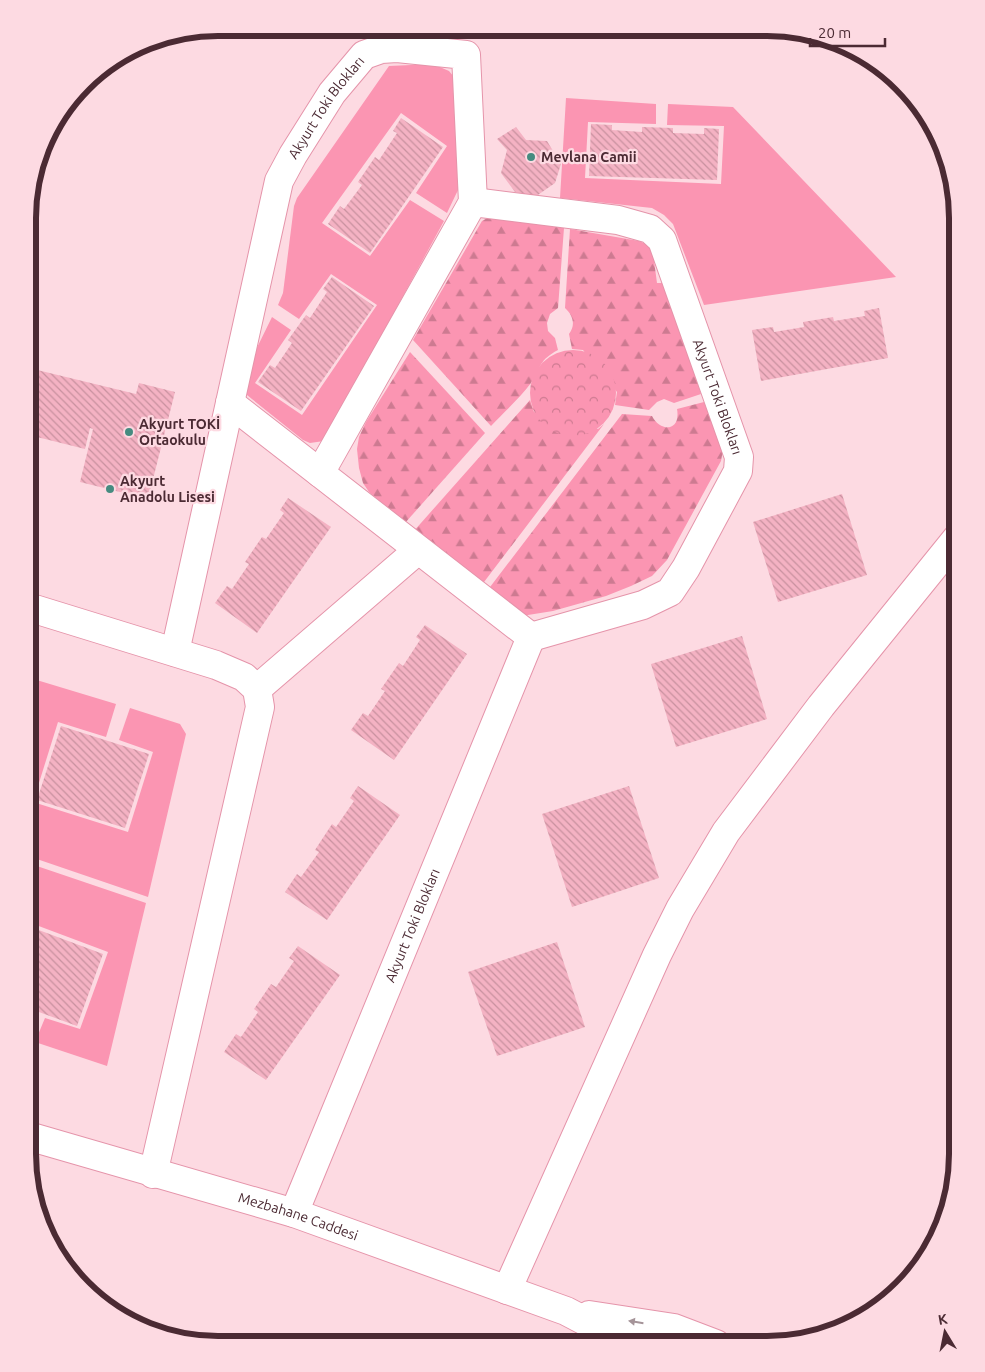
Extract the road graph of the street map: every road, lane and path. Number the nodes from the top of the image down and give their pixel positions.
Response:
1 (473, 202) junction
2 (230, 403) junction
3 (320, 473) junction
4 (949, 548) edge
5 (418, 550) junction
6 (36, 609) edge
7 (531, 637) junction
8 (175, 652) junction
9 (258, 689) junction
10 (36, 1138) edge
11 (153, 1174) junction
12 (294, 1213) junction
13 (508, 1290) junction
14 (566, 1311) junction
15 (613, 1336) edge
16 (695, 1336) edge

1 - 2 street, Akyurt Toki Blokları
1 - 3 street
1 - 7 street, Akyurt Toki Blokları
2 - 3 street
2 - 8 street, Akyurt Toki Blokları
3 - 5 street
4 - 13 street
5 - 7 street
5 - 9 street
6 - 8 street
7 - 12 street, Akyurt Toki Blokları
8 - 9 street
9 - 11 street
10 - 11 street, Mezbahane Caddesi
11 - 12 street, Mezbahane Caddesi
12 - 13 street, Mezbahane Caddesi
13 - 14 street, Mezbahane Caddesi
14 - 15 street, Mezbahane Caddesi
16 -> 14 street, Mezbahane Caddesi

